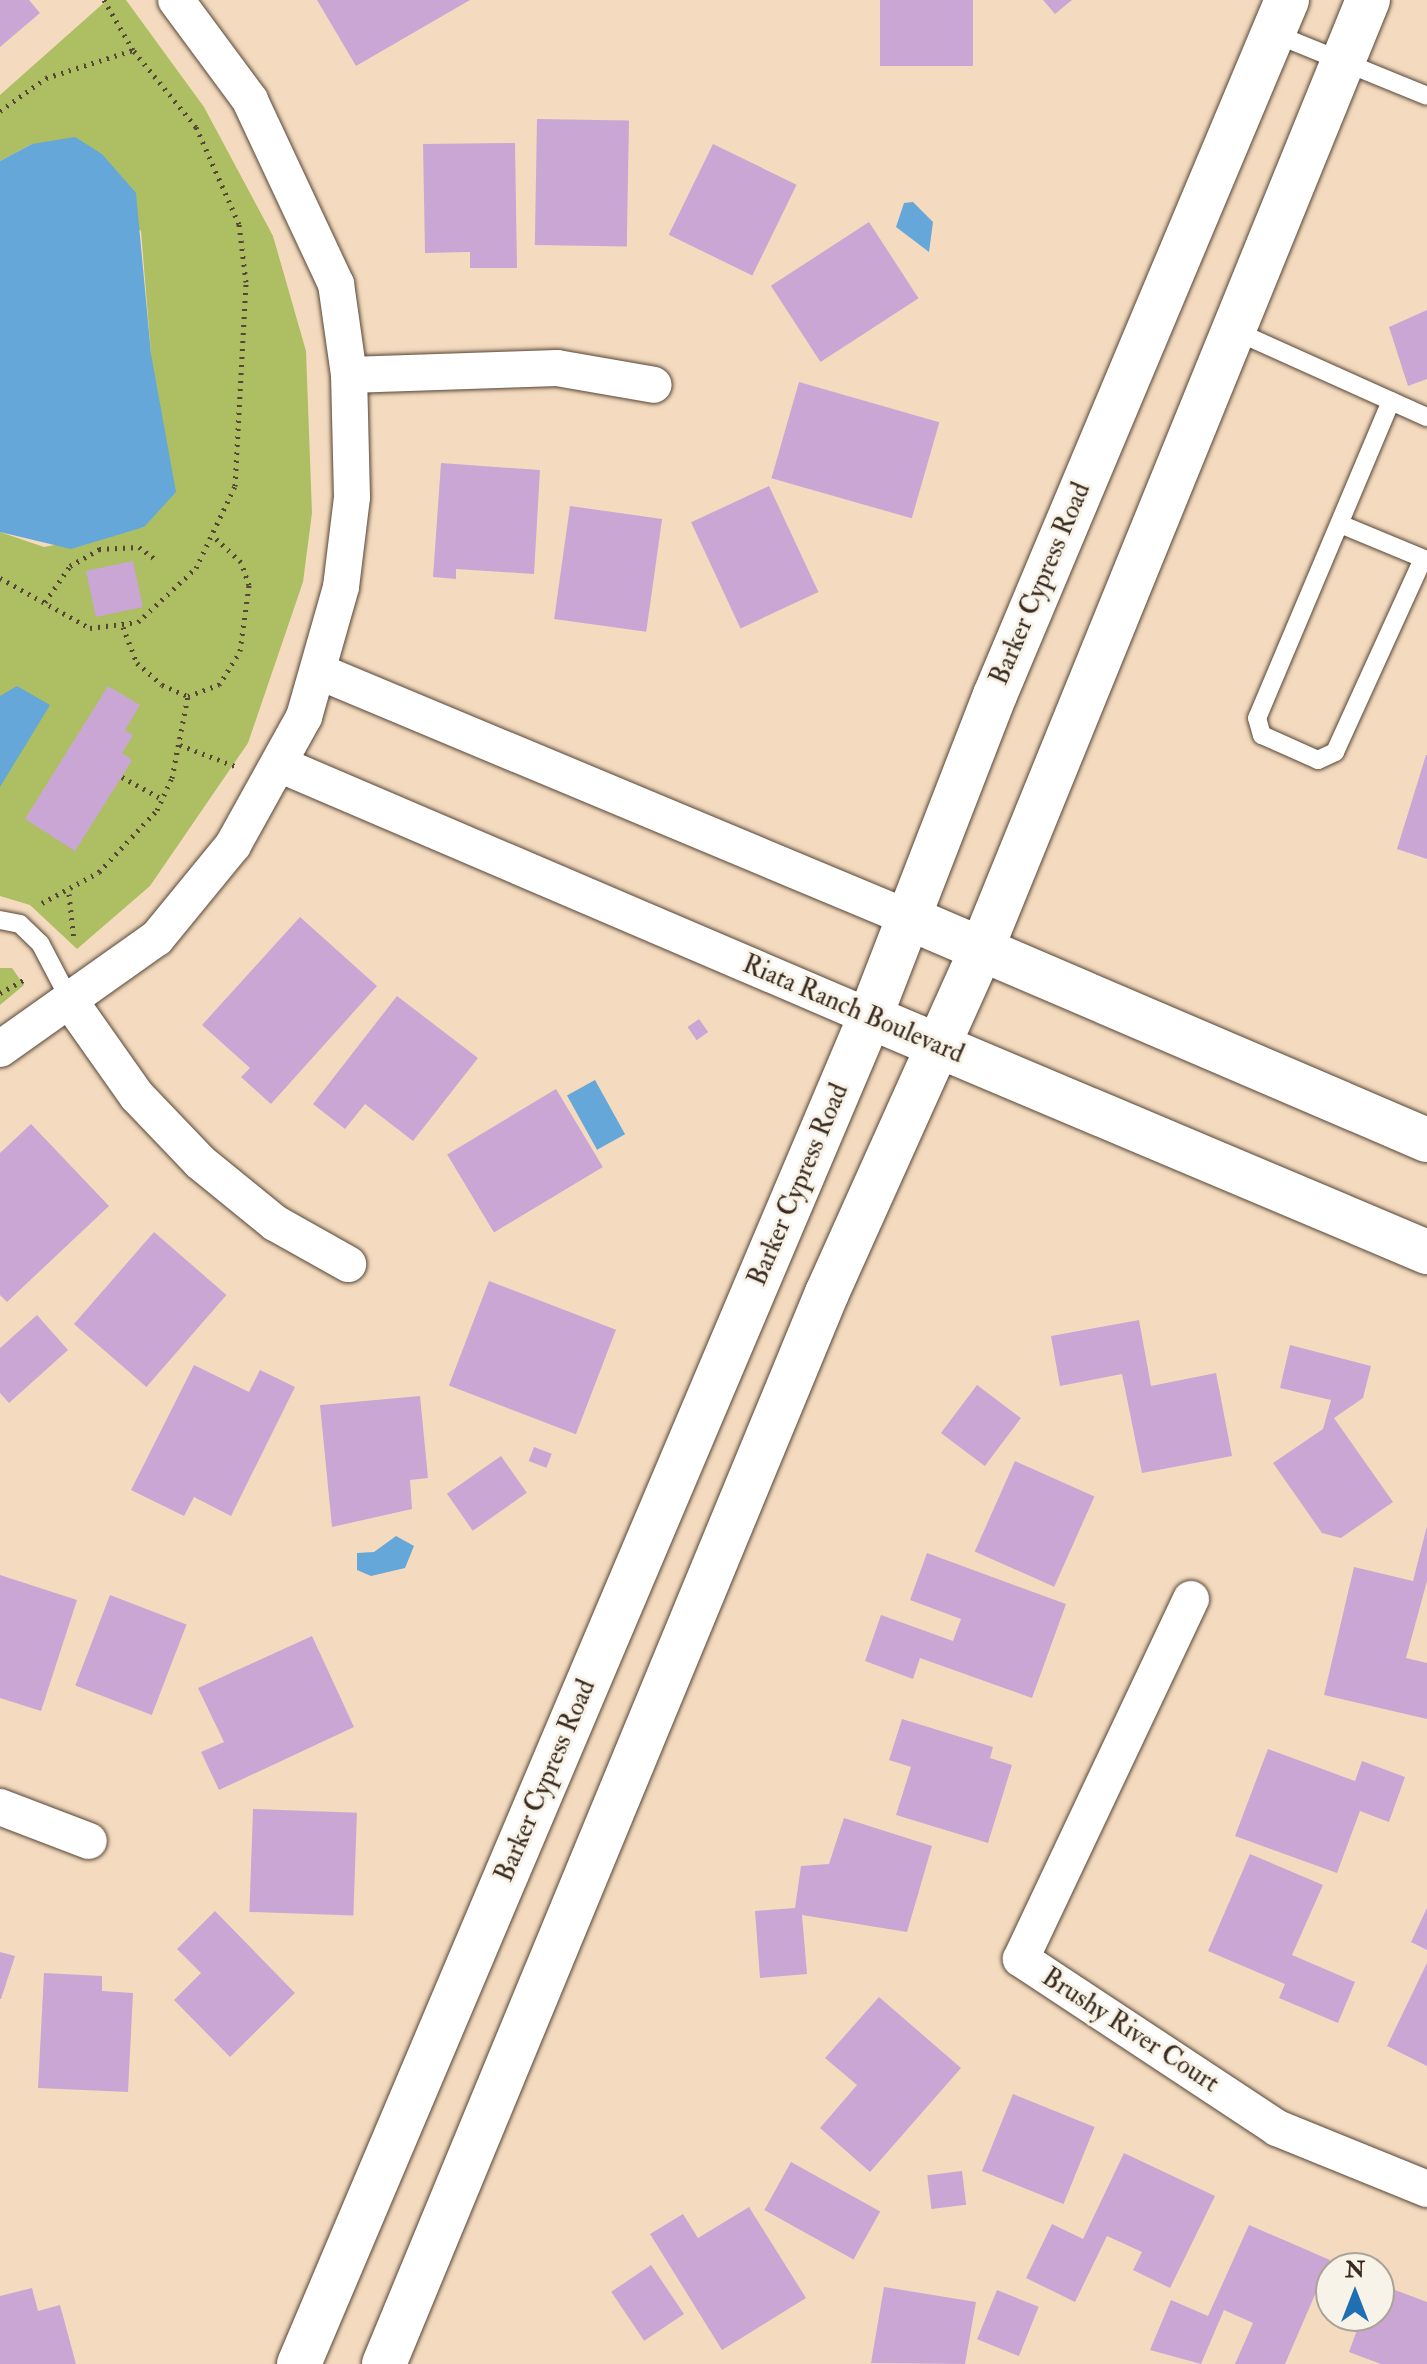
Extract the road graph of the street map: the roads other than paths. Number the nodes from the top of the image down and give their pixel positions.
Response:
1 (176, 0) edge
2 (1368, 0) edge
3 (1280, 17) edge
4 (1343, 61) junction
5 (1427, 96) edge
6 (1231, 328) junction
7 (349, 375) junction
8 (654, 385) dead end
9 (1391, 401) junction
10 (1427, 417) edge
11 (1340, 524) junction
12 (1425, 560) edge
13 (320, 672) junction
14 (281, 765) junction
15 (911, 919) junction
16 (0, 920) edge
17 (980, 953) junction
18 (72, 1004) junction
19 (870, 1017) junction
20 (940, 1048) junction
21 (0, 1049) edge
22 (1427, 1140) edge
23 (1427, 1252) edge
24 (348, 1264) dead end
25 (1191, 1599) dead end
26 (0, 1807) edge
27 (89, 1841) dead end
28 (1427, 2189) edge
29 (299, 2364) edge
30 (384, 2364) edge

1 - 7 street
2 - 4 main road
3 - 4 lane
3 - 15 main road, Barker Cypress Road
4 - 5 lane
4 - 6 main road
6 - 9 lane
6 - 17 main road
7 - 8 street
7 - 13 street
9 - 10 lane
9 - 11 lane
11 - 12 lane
11 - 12 lane
13 - 14 street
13 - 15 street
14 - 18 street
14 - 19 street, Riata Ranch Boulevard
15 - 17 main road
15 - 19 main road, Barker Cypress Road
16 - 18 lane
17 - 20 main road
17 - 22 main road
18 - 21 street
18 - 24 street
19 - 20 main road, Riata Ranch Boulevard
19 - 29 main road, Barker Cypress Road
20 - 23 main road, Riata Ranch Boulevard
20 - 30 main road
25 - 28 street, Brushy River Court
26 - 27 street

